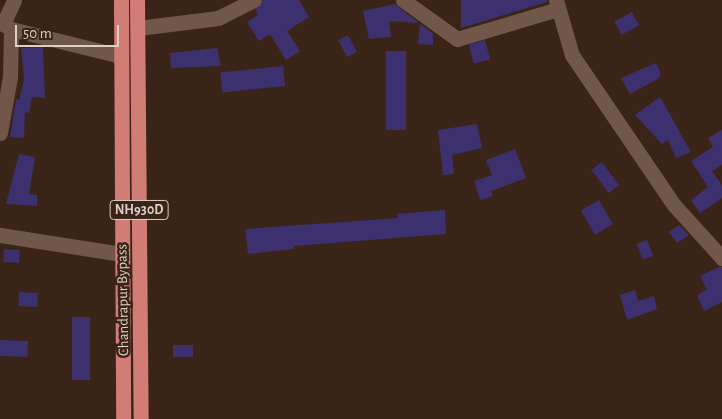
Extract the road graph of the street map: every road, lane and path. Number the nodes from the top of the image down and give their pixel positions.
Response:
1 (14, 0) edge
2 (121, 0) edge
3 (137, 0) edge
4 (254, 0) edge
5 (403, 0) edge
6 (557, 5) edge
7 (5, 25) edge
8 (138, 28) junction
9 (121, 56) junction
10 (2, 112) edge
11 (0, 134) edge
12 (0, 235) edge
13 (122, 254) junction
14 (722, 258) edge
15 (124, 419) edge
16 (141, 419) edge

1 - 7 street
2 - 9 highway, Chandrapur Bypass / NH930D
3 - 8 highway, Chandrapur Bypass / NH930D
4 - 8 street
5 - 6 street
6 - 14 street
7 - 9 street
7 - 10 street
8 - 16 highway, Chandrapur Bypass / NH930D
9 - 13 highway, Chandrapur Bypass / NH930D
10 - 11 street
12 - 13 street
13 - 15 highway, Chandrapur Bypass / NH930D

